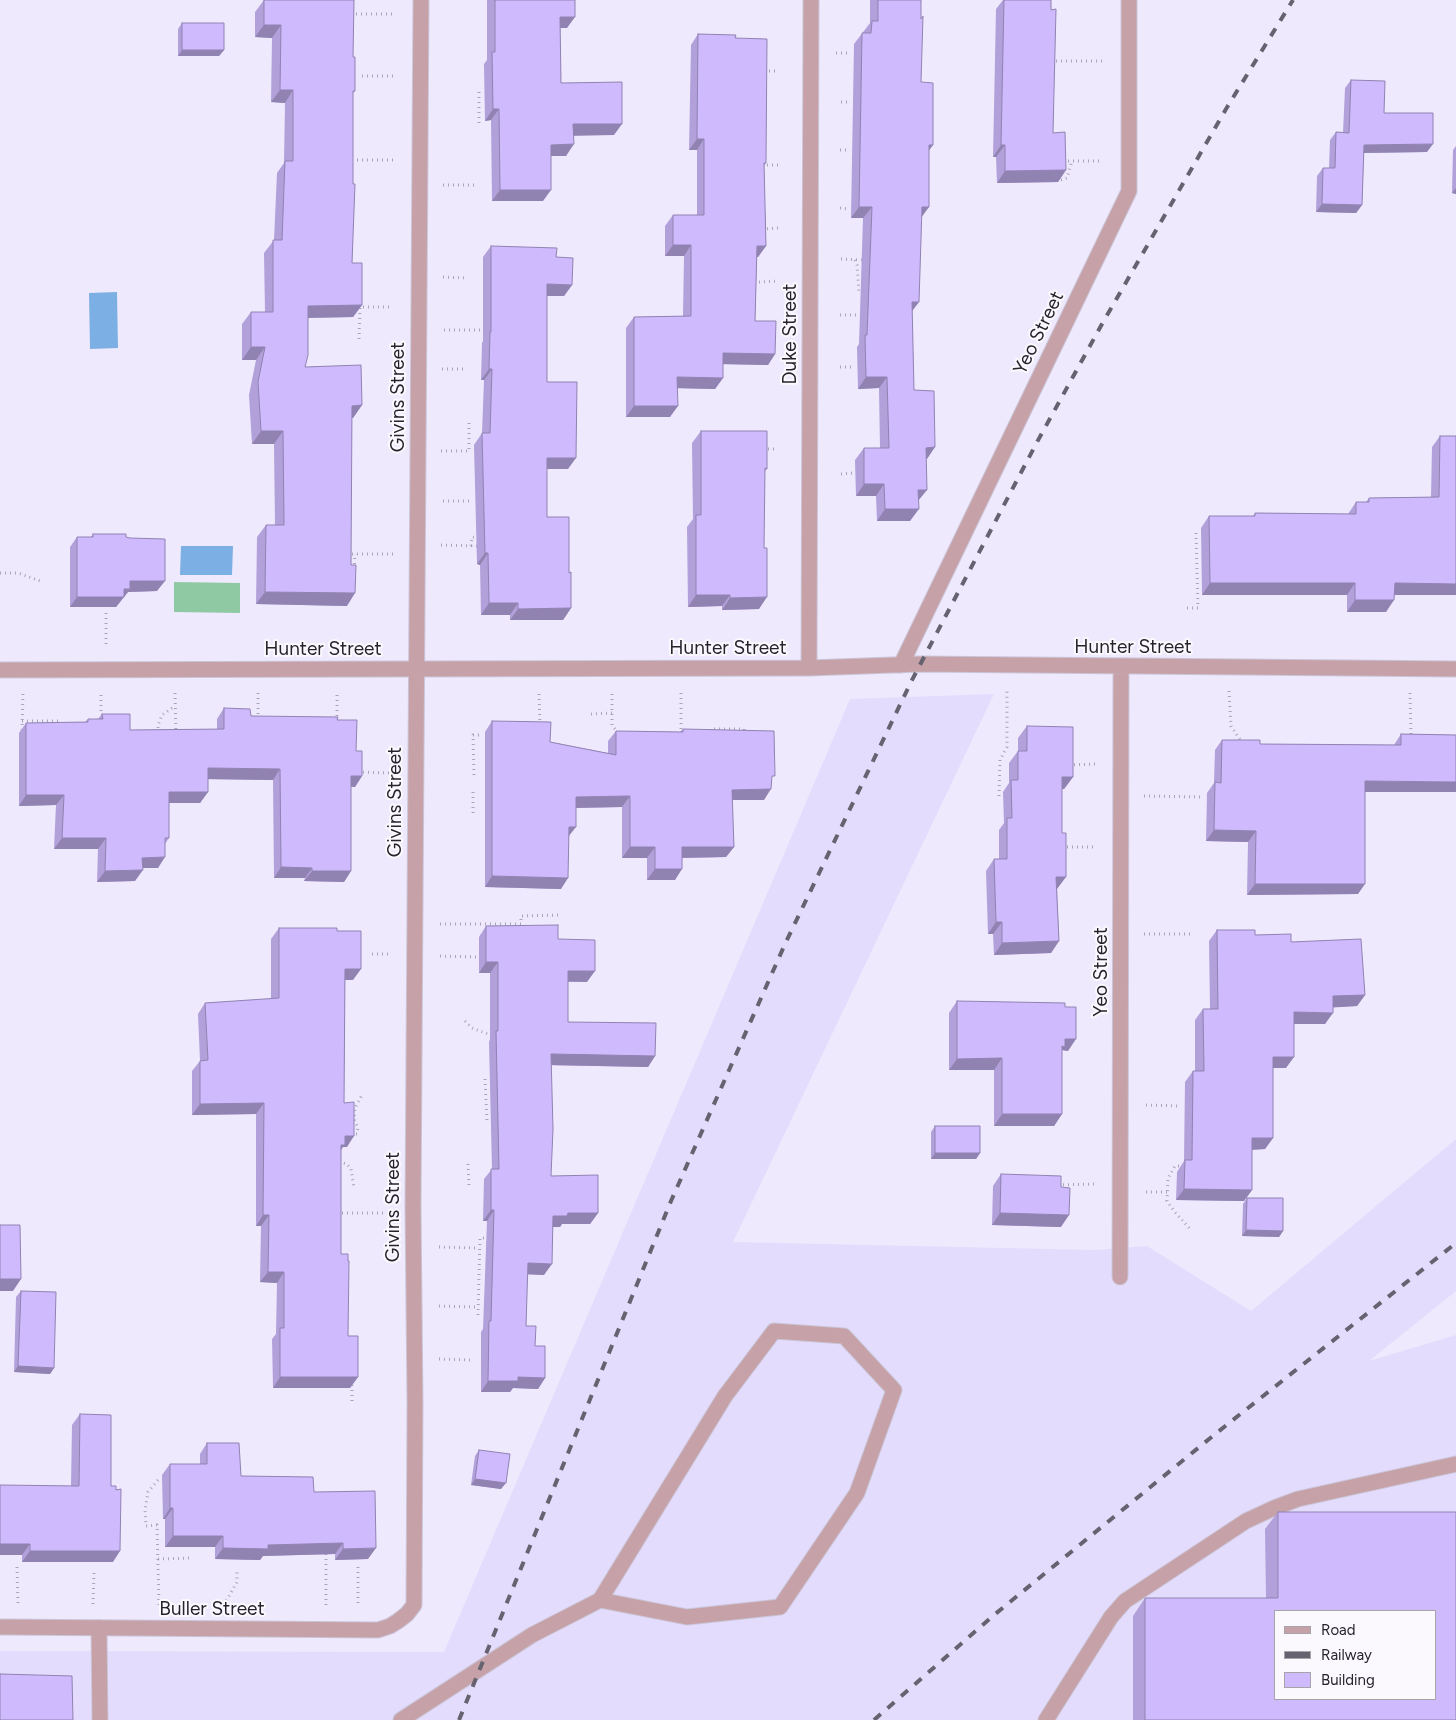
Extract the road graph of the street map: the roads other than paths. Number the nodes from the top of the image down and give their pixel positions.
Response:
1 (420, 0) edge
2 (811, 0) edge
3 (1130, 0) edge
4 (902, 665) junction
5 (1121, 667) junction
6 (809, 668) junction
7 (416, 669) junction
8 (1456, 669) edge
9 (0, 670) edge
10 (1120, 1277) dead end
11 (1456, 1464) edge
12 (600, 1600) junction
13 (414, 1605) joint
14 (0, 1627) edge
15 (99, 1628) junction
16 (100, 1720) edge
17 (401, 1720) edge
18 (1046, 1720) edge

1 - 7 street, Givins Street
2 - 6 street, Duke Street
3 - 4 street, Yeo Street
4 - 5 street, Hunter Street
4 - 6 street, Hunter Street
5 - 8 street, Hunter Street
5 - 10 street, Yeo Street
6 - 7 street, Hunter Street
7 - 9 street, Hunter Street
7 - 13 street, Givins Street
11 - 18 street
12 - 12 street
12 - 17 street
13 - 15 street, Buller Street
14 - 15 street, Buller Street
15 - 16 street

